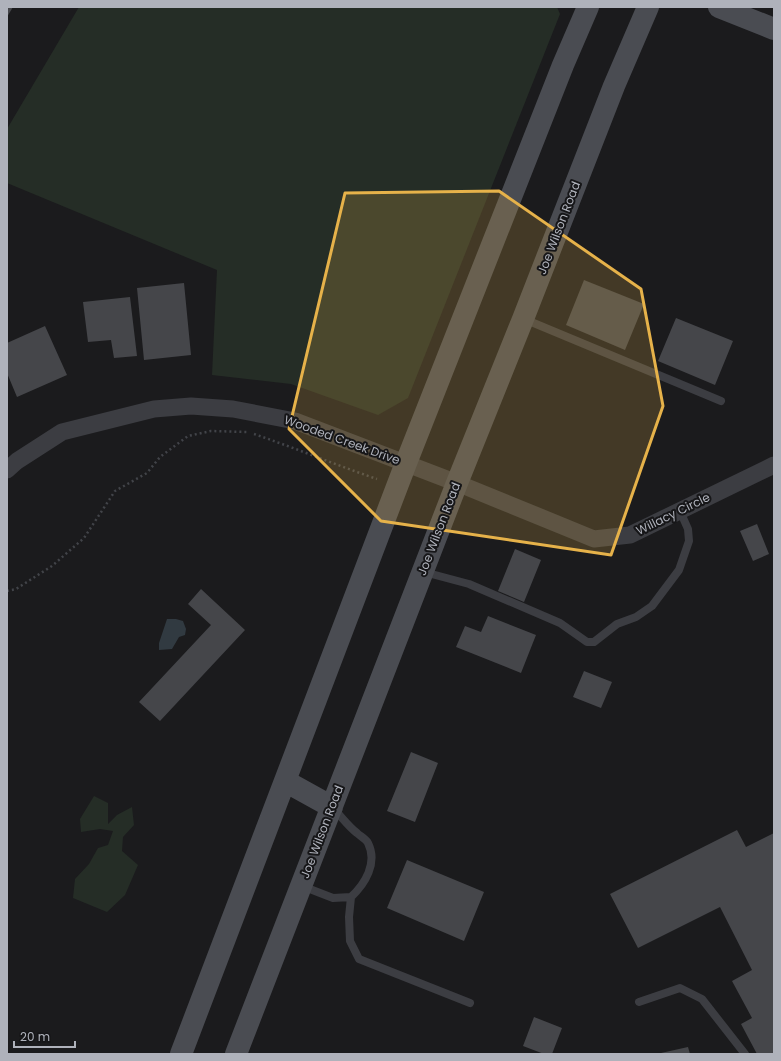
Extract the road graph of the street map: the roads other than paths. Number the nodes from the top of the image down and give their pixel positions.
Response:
1 (588, 7) edge
2 (648, 7) edge
3 (719, 7) edge
4 (774, 29) edge
5 (523, 319) junction
6 (721, 401) dead end
7 (406, 463) junction
8 (774, 465) edge
9 (7, 470) edge
10 (457, 483) junction
11 (680, 511) junction
12 (423, 571) junction
13 (285, 781) junction
14 (332, 807) junction
15 (301, 886) junction
16 (352, 897) junction
17 (639, 1002) dead end
18 (470, 1003) dead end
19 (180, 1054) edge
20 (236, 1054) edge
21 (745, 1054) edge

1 - 7 main road
2 - 5 main road, Joe Wilson Road
3 - 4 main road
5 - 6 lane
5 - 10 main road, Joe Wilson Road
7 - 9 street, Wooded Creek Drive
7 - 10 street, Wooded Creek Drive
7 - 13 main road
8 - 11 street, Willacy Circle
10 - 11 street, Willacy Circle
10 - 12 main road, Joe Wilson Road
11 - 12 lane
12 - 14 main road, Joe Wilson Road
13 - 14 main road
13 - 19 main road
14 - 15 main road, Joe Wilson Road
14 - 16 lane
15 - 16 lane
15 - 20 main road, Joe Wilson Road
16 - 18 lane
17 - 21 lane

